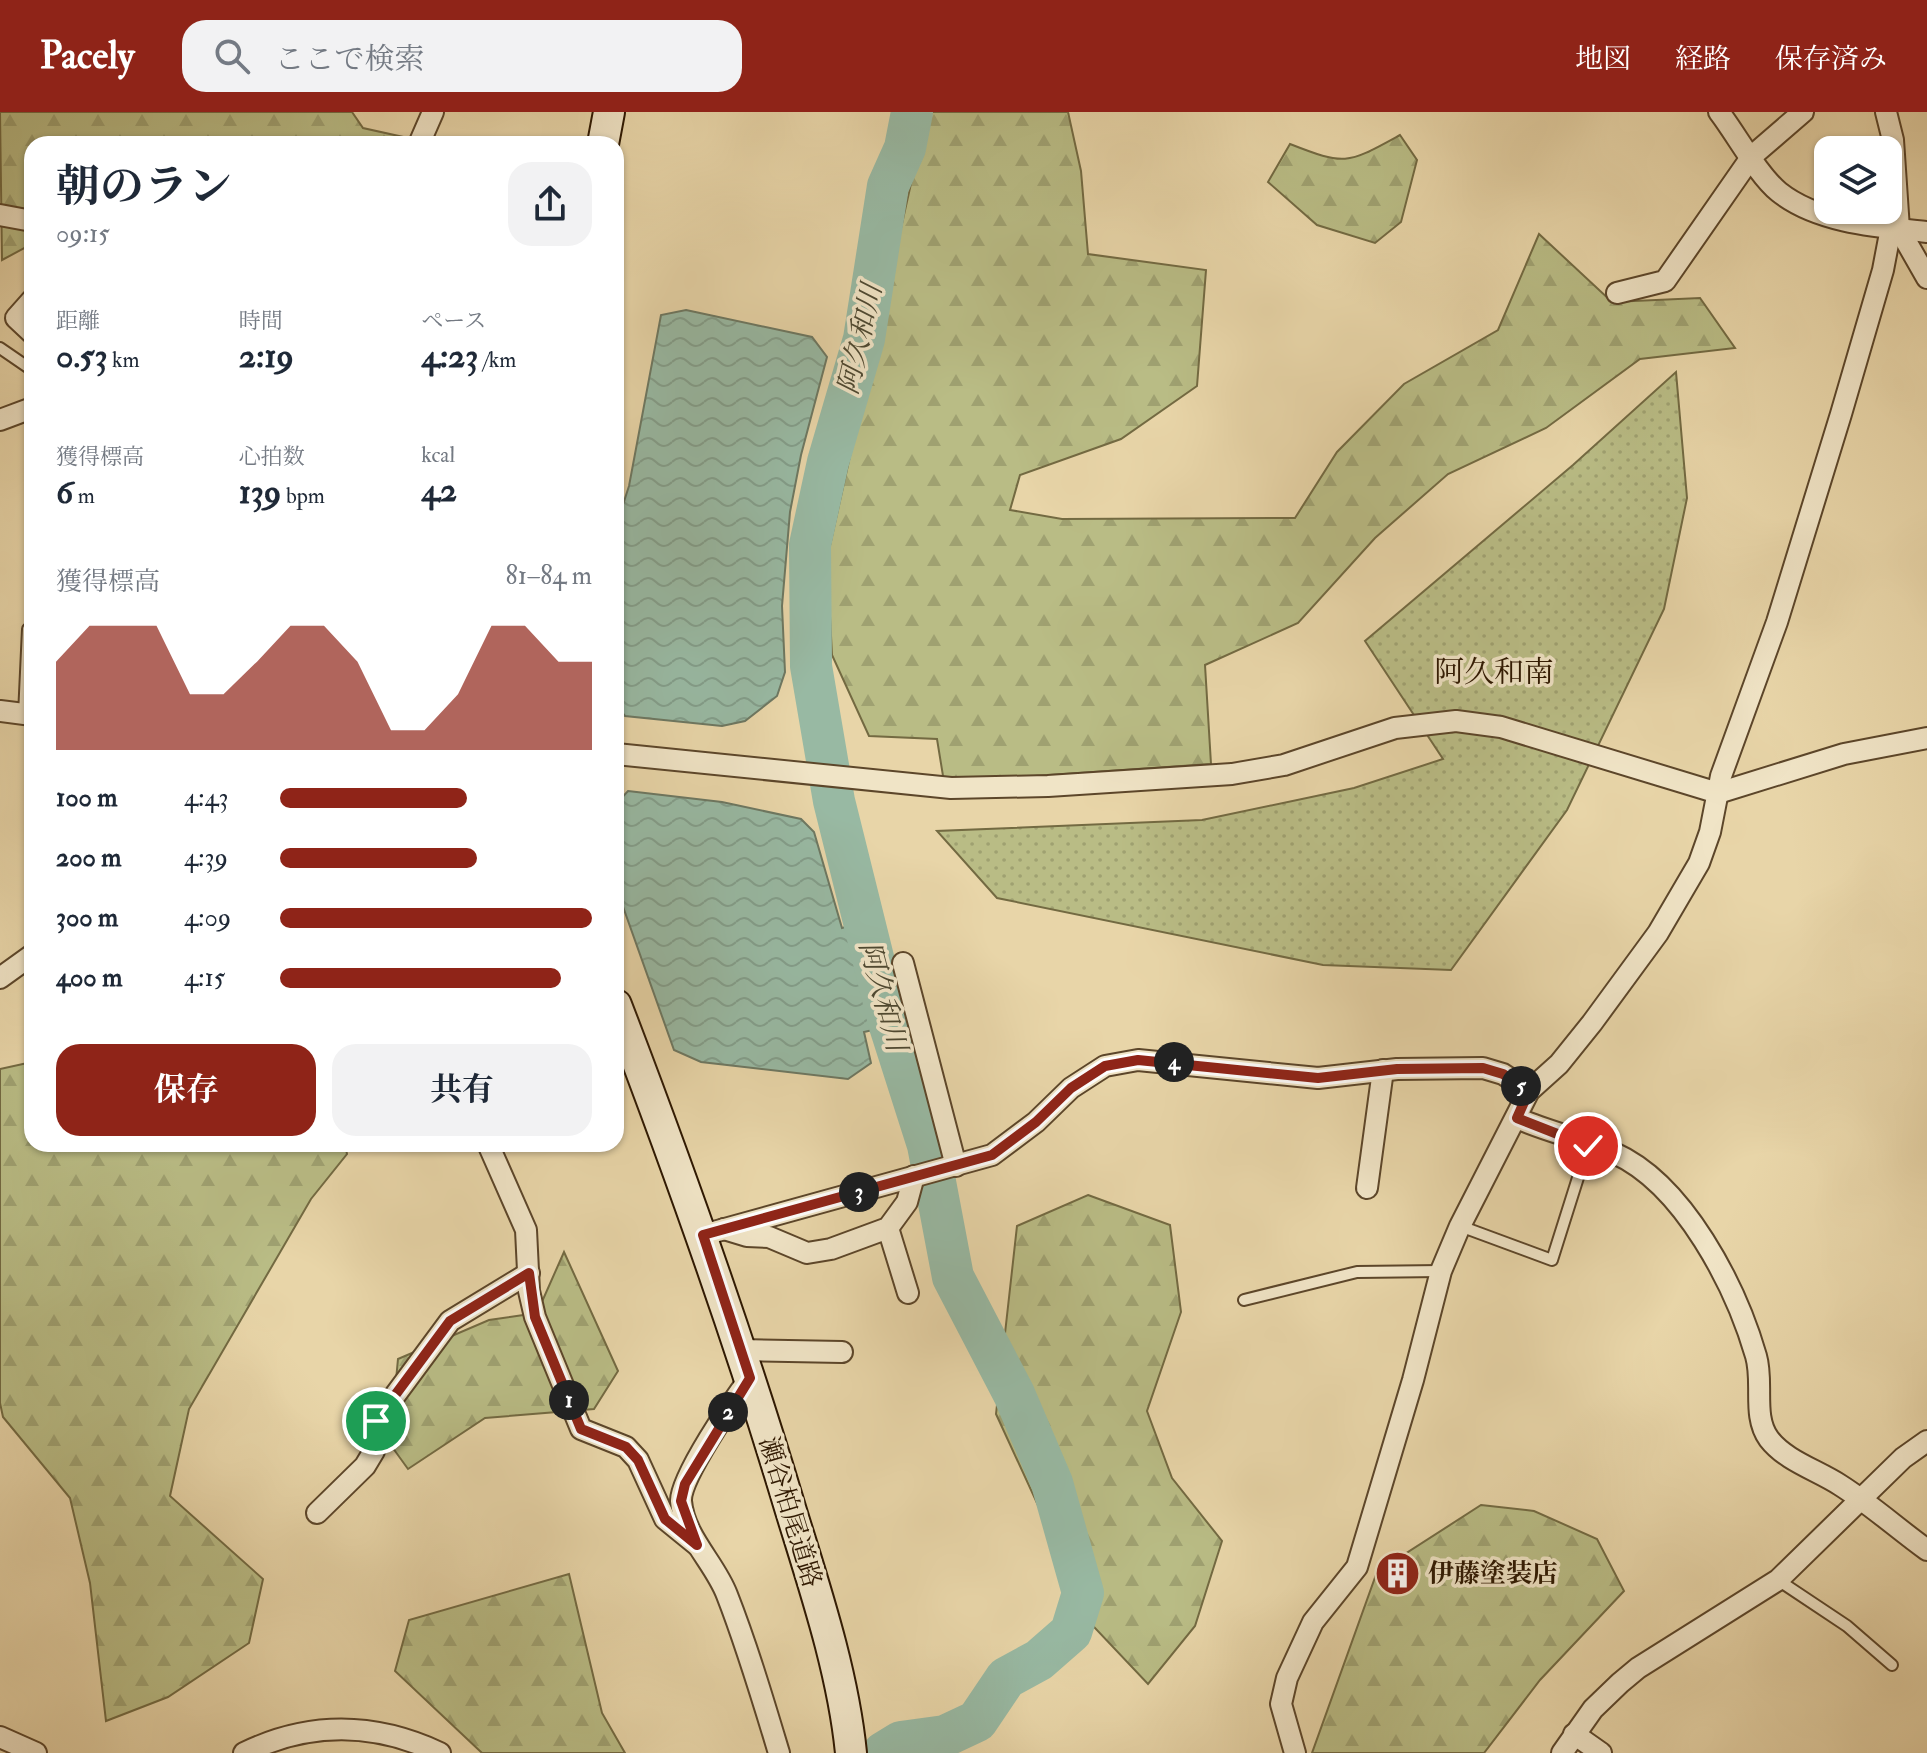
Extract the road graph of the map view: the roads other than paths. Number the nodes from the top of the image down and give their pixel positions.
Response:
1 (433, 112) edge
2 (1719, 112) edge
3 (1803, 112) edge
4 (1886, 112) edge
5 (422, 136) edge
6 (1752, 156) junction
7 (0, 215) edge
8 (24, 220) edge
9 (1895, 228) junction
10 (1927, 232) edge
11 (1927, 278) edge
12 (1617, 293) dead end
13 (24, 309) edge
14 (24, 326) edge
15 (0, 348) edge
16 (24, 364) edge
17 (24, 411) edge
18 (0, 420) edge
19 (0, 711) edge
20 (24, 714) edge
21 (1927, 738) edge
22 (624, 755) edge
23 (1718, 793) junction
24 (24, 961) edge
25 (903, 963) dead end
26 (0, 978) edge
27 (624, 1028) edge
28 (1383, 1070) junction
29 (1529, 1091) junction
30 (1517, 1118) junction
31 (1588, 1146) junction
32 (492, 1152) edge
33 (952, 1166) junction
34 (916, 1176) junction
35 (1367, 1188) dead end
36 (1460, 1226) junction
37 (888, 1228) junction
38 (714, 1232) junction
39 (1441, 1271) junction
40 (529, 1273) junction
41 (908, 1293) dead end
42 (1244, 1300) dead end
43 (842, 1352) dead end
44 (745, 1364) junction
45 (1927, 1441) edge
46 (1861, 1500) junction
47 (317, 1513) dead end
48 (697, 1545) junction
49 (1927, 1550) edge
50 (1778, 1580) junction
51 (1892, 1665) dead end
52 (1574, 1734) junction
53 (0, 1737) edge
54 (36, 1753) edge
55 (244, 1753) edge
56 (440, 1753) edge
57 (779, 1753) edge
58 (851, 1753) edge
59 (1295, 1753) edge
60 (1562, 1753) edge
61 (1601, 1753) edge

1 - 5 street
2 - 6 street
3 - 6 street
4 - 9 street
6 - 9 street
6 - 12 street
7 - 8 street
9 - 10 street
9 - 11 street
9 - 23 street
13 - 14 street
15 - 16 lane
17 - 18 street
19 - 20 street
21 - 23 street
22 - 23 street
23 - 29 street
24 - 26 street
25 - 33 street
27 - 38 main road, 瀬谷柏尾道路
28 - 29 street
28 - 33 street
28 - 35 street
29 - 30 street
30 - 31 street
30 - 36 street
31 - 36 lane
31 - 46 street
32 - 40 street
33 - 34 street
34 - 37 street
34 - 38 street
36 - 39 street
37 - 38 street
37 - 41 street
38 - 44 main road, 瀬谷柏尾道路
39 - 42 lane
39 - 59 street
40 - 47 street
40 - 48 street
43 - 44 street
44 - 48 street
44 - 58 main road, 瀬谷柏尾道路
45 - 46 street
46 - 49 street
46 - 50 street
48 - 57 street
50 - 51 lane
50 - 52 street
52 - 60 street
52 - 61 street
53 - 54 street
55 - 56 street

